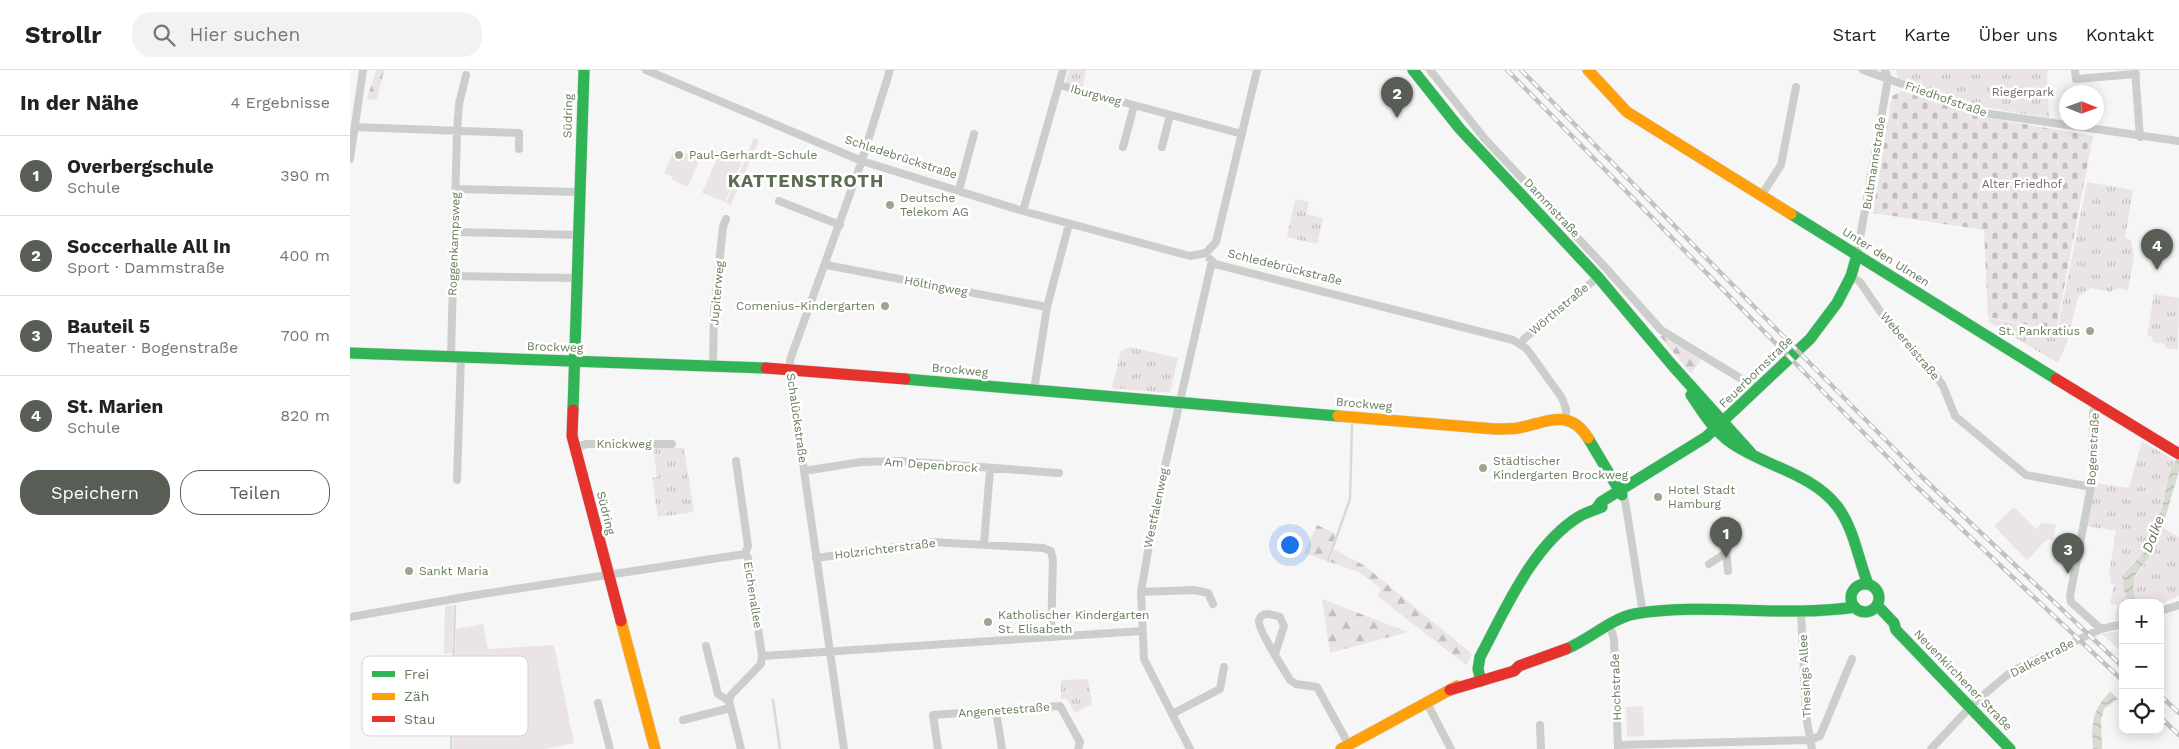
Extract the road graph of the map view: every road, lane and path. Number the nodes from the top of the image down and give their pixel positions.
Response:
1 (363, 70) edge
2 (584, 70) edge
3 (646, 70) edge
4 (890, 70) edge
5 (1063, 70) edge
6 (1256, 70) edge
7 (1413, 70) edge
8 (1430, 70) edge
9 (1588, 70) edge
10 (1863, 70) edge
11 (1885, 70) edge
12 (2075, 70) edge
13 (2135, 72) edge
14 (466, 74) dead end
15 (1888, 78) junction
16 (1059, 85) junction
17 (1796, 86) dead end
18 (1134, 106) junction
19 (1170, 115) junction
20 (354, 127) junction
21 (457, 131) junction
22 (974, 134) dead end
23 (1242, 134) junction
24 (2140, 137) junction
25 (2179, 142) edge
26 (1123, 147) dead end
27 (1162, 147) dead end
28 (519, 149) dead end
29 (350, 159) edge
30 (862, 161) junction
31 (456, 189) junction
32 (959, 190) junction
33 (580, 192) junction
34 (1761, 196) junction
35 (780, 201) dead end
36 (1023, 211) junction
37 (726, 219) dead end
38 (1069, 224) junction
39 (840, 225) junction
40 (454, 232) junction
41 (579, 235) junction
42 (1206, 253) junction
43 (1857, 255) junction
44 (1212, 261) junction
45 (826, 265) junction
46 (453, 276) junction
47 (1851, 276) junction
48 (1598, 277) junction
49 (577, 278) junction
50 (1047, 307) junction
51 (1661, 330) junction
52 (1652, 339) junction
53 (1521, 344) junction
54 (350, 354) edge
55 (456, 357) junction
56 (574, 362) junction
57 (713, 367) junction
58 (790, 369) junction
59 (1758, 389) junction
60 (1034, 390) junction
61 (1180, 402) junction
62 (2096, 404) junction
63 (1566, 419) junction
64 (1720, 425) junction
65 (672, 444) dead end
66 (575, 447) junction
67 (2176, 453) edge
68 (736, 461) dead end
69 (990, 469) junction
70 (804, 471) junction
71 (1059, 474) dead end
72 (457, 480) dead end
73 (2091, 487) junction
74 (1621, 492) junction
75 (1723, 520) dead end
76 (1737, 525) dead end
77 (1724, 530) junction
78 (984, 544) junction
79 (746, 554) junction
80 (816, 558) junction
81 (1727, 558) junction
82 (1737, 562) dead end
83 (1712, 566) dead end
84 (1728, 571) dead end
85 (608, 575) junction
86 (1862, 585) junction
87 (1140, 592) junction
88 (1853, 602) junction
89 (1213, 604) dead end
90 (2179, 604) edge
91 (1874, 608) junction
92 (2164, 610) edge
93 (1804, 612) junction
94 (1642, 614) junction
95 (350, 617) edge
96 (2119, 625) edge
97 (1611, 626) junction
98 (2101, 629) junction
99 (1142, 631) junction
100 (1051, 636) junction
101 (706, 646) dead end
102 (830, 651) junction
103 (1275, 654) junction
104 (762, 656) junction
105 (1852, 659) dead end
106 (1224, 667) dead end
107 (1480, 678) junction
108 (598, 702) dead end
109 (1427, 703) junction
110 (730, 705) junction
111 (1970, 708) junction
112 (996, 711) junction
113 (1172, 714) junction
114 (683, 720) dead end
115 (1540, 725) dead end
116 (1811, 740) junction
117 (1345, 747) edge
118 (1618, 747) edge
119 (610, 749) edge
120 (655, 749) edge
121 (741, 749) edge
122 (844, 749) edge
123 (938, 749) edge
124 (1002, 749) edge
125 (1078, 749) edge
126 (1190, 749) edge
127 (1451, 749) edge
128 (1541, 749) edge
129 (1812, 749) edge
130 (1931, 749) edge
131 (2010, 749) edge

1 - 20 street
2 - 33 street, Südring
3 - 30 street, Schledebrückstraße
4 - 30 street, Schalückstraße
5 - 16 street
6 - 23 street
7 - 48 street, Dammstraße
8 - 51 street, Dammstraße
9 - 34 street, Unter den Ulmen
10 - 15 street, Friedhofstraße
11 - 15 street
12 - 13 street
13 - 24 street
14 - 21 street, Roggenkampsweg
15 - 24 street, Friedhofstraße
15 - 43 street, Bultmannstraße
16 - 18 street, Iburgweg
16 - 36 street
17 - 34 street
18 - 19 street, Iburgweg
18 - 26 street, Iburgweg
19 - 23 street, Iburgweg
19 - 27 street
20 - 21 street
20 - 29 street
21 - 28 street
21 - 31 street, Roggenkampsweg
22 - 32 street
23 - 42 street
24 - 25 street, Friedhofstraße
30 - 32 street, Schledebrückstraße
30 - 39 street, Schalückstraße
31 - 33 street
31 - 40 street, Roggenkampsweg
32 - 36 street, Schledebrückstraße
33 - 41 street, Südring
34 - 43 street, Unter den Ulmen
35 - 39 street
36 - 38 street, Schledebrückstraße
37 - 57 street, Jupiterweg
38 - 42 street, Schledebrückstraße
38 - 50 street
39 - 45 street, Schalückstraße
40 - 41 street
40 - 46 street, Roggenkampsweg
41 - 49 street, Südring
42 - 44 street, Schledebrückstraße
43 - 47 street, Feuerbornstraße
43 - 62 street, Unter den Ulmen
44 - 53 street, Schledebrückstraße
44 - 61 street, Westfalenweg
45 - 50 street, Höltingweg
45 - 58 street, Schalückstraße
46 - 49 street
46 - 55 street, Roggenkampsweg
47 - 59 street, Feuerbornstraße
47 - 73 street, Webereistraße
48 - 52 street, Dammstraße
48 - 53 street, Wörthstraße
49 - 56 street, Südring
50 - 60 street
51 - 52 street
51 - 59 street
52 - 64 street, Dammstraße
53 - 63 street
54 - 55 street, Brockweg
55 - 56 street, Brockweg
55 - 72 street, Roggenkampsweg
56 - 57 street, Brockweg
56 - 66 street, Südring
57 - 58 street, Brockweg
58 - 60 street, Brockweg
58 - 70 street, Schalückstraße
59 - 64 street, Feuerbornstraße
60 - 61 street, Brockweg
61 - 63 street, Brockweg
61 - 87 street, Westfalenweg
62 - 67 street, Unter den Ulmen
62 - 73 street, Bogenstraße
63 - 74 street
64 - 74 street, Feuerbornstraße
64 - 86 street, Dammstraße
65 - 66 street, Knickweg
66 - 85 street, Südring
68 - 79 street
69 - 70 street, Am Depenbrock
69 - 71 street, Am Depenbrock
69 - 78 street
70 - 80 street, Schalückstraße
73 - 98 street, Bogenstraße
74 - 94 street
74 - 107 street, Feuerbornstraße
75 - 77 street
76 - 77 street
77 - 81 street
78 - 80 street, Holzrichterstraße
78 - 100 street, Holzrichterstraße
79 - 85 street, Eichenallee
79 - 104 street, Eichenallee
80 - 102 street, Schalückstraße
81 - 82 street
81 - 83 street
81 - 84 street
85 - 95 street, Eichenallee
85 - 120 street, Südring
86 - 88 street
86 - 91 street, Neuenkirchener Straße
87 - 89 street
87 - 99 street, Westfalenweg
88 - 91 street
88 - 93 street
90 - 92 street
91 - 111 street, Neuenkirchener Straße
93 - 94 street
93 - 116 street, Thesings Allee
94 - 97 street
96 - 98 street, Dalkestraße
97 - 107 street
97 - 118 street, Hochstraße
98 - 111 street, Dalkestraße
99 - 100 street
99 - 113 street, Westfalenweg
100 - 102 street
101 - 110 street
102 - 104 street
102 - 122 street, Schalückstraße
103 - 103 street
103 - 117 street
104 - 110 street
105 - 116 street
106 - 113 street
107 - 109 street
108 - 119 street
109 - 117 street
109 - 127 street
110 - 114 street
110 - 121 street
111 - 130 street, Dalkestraße
111 - 131 street, Neuenkirchener Straße
112 - 123 street, Angenetestraße
112 - 124 street
112 - 125 street, Angenetestraße
113 - 126 street, Westfalenweg
115 - 128 street
116 - 118 street
116 - 129 street, Thesings Allee

